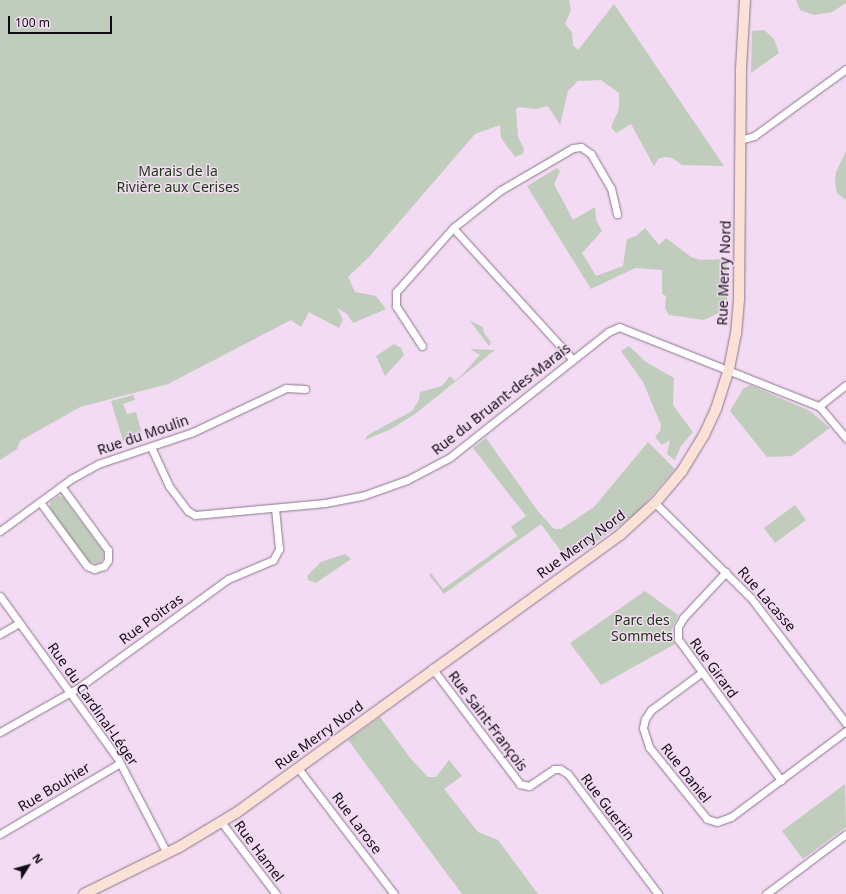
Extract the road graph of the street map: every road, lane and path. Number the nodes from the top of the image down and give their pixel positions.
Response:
1 (745, 0) edge
2 (846, 69) edge
3 (740, 140) junction
4 (617, 214) dead end
5 (453, 228) junction
6 (422, 346) dead end
7 (573, 360) junction
8 (729, 369) junction
9 (846, 385) edge
10 (305, 389) dead end
11 (819, 406) junction
12 (846, 438) edge
13 (151, 447) junction
14 (61, 486) junction
15 (40, 502) junction
16 (655, 503) junction
17 (274, 508) junction
18 (0, 531) edge
19 (726, 572) junction
20 (0, 596) edge
21 (19, 623) junction
22 (0, 634) edge
23 (432, 668) junction
24 (701, 673) junction
25 (69, 692) junction
26 (846, 723) edge
27 (846, 731) edge
28 (0, 732) edge
29 (120, 763) junction
30 (298, 768) junction
31 (781, 780) junction
32 (526, 787) joint
33 (222, 823) junction
34 (0, 834) edge
35 (846, 834) edge
36 (167, 853) junction
37 (84, 894) edge
38 (276, 894) edge
39 (394, 894) edge
40 (658, 894) edge
41 (766, 894) edge

1 - 3 main road, Rue Merry Nord
2 - 3 street
3 - 8 main road, Rue Merry Nord
4 - 5 street
5 - 6 street
5 - 7 street
7 - 8 street, Rue du Bruant-des-Marais
7 - 17 street, Rue du Bruant-des-Marais
8 - 11 street, Rue du Bruant-des-Marais
8 - 16 main road, Rue Merry Nord
9 - 11 street
10 - 13 street, Rue du Moulin
11 - 12 street
13 - 14 street, Rue du Moulin
13 - 17 street, Rue du Bruant-des-Marais
14 - 15 street, Rue du Moulin
14 - 15 street
15 - 18 street, Rue du Moulin
16 - 19 street, Rue Lacasse
16 - 23 main road, Rue Merry Nord
17 - 25 street, Rue Poitras
19 - 24 street, Rue Girard
19 - 26 street, Rue Lacasse
20 - 21 street, Rue du Cardinal-Léger
21 - 22 street
21 - 25 street, Rue du Cardinal-Léger
23 - 30 main road, Rue Merry Nord
23 - 32 street, Rue Saint-François
24 - 31 street, Rue Girard
24 - 31 street, Rue Daniel
25 - 28 street, Rue Poitras
25 - 29 street, Rue du Cardinal-Léger
27 - 31 street, Rue Daniel
29 - 34 street, Rue Bouhier
29 - 36 street, Rue du Cardinal-Léger
30 - 33 main road, Rue Merry Nord
30 - 39 street, Rue Larose
32 - 40 street, Rue Guertin
33 - 36 main road, Rue Merry Nord
33 - 38 street, Rue Hamel
35 - 41 street
36 - 37 main road, Rue Merry Nord

